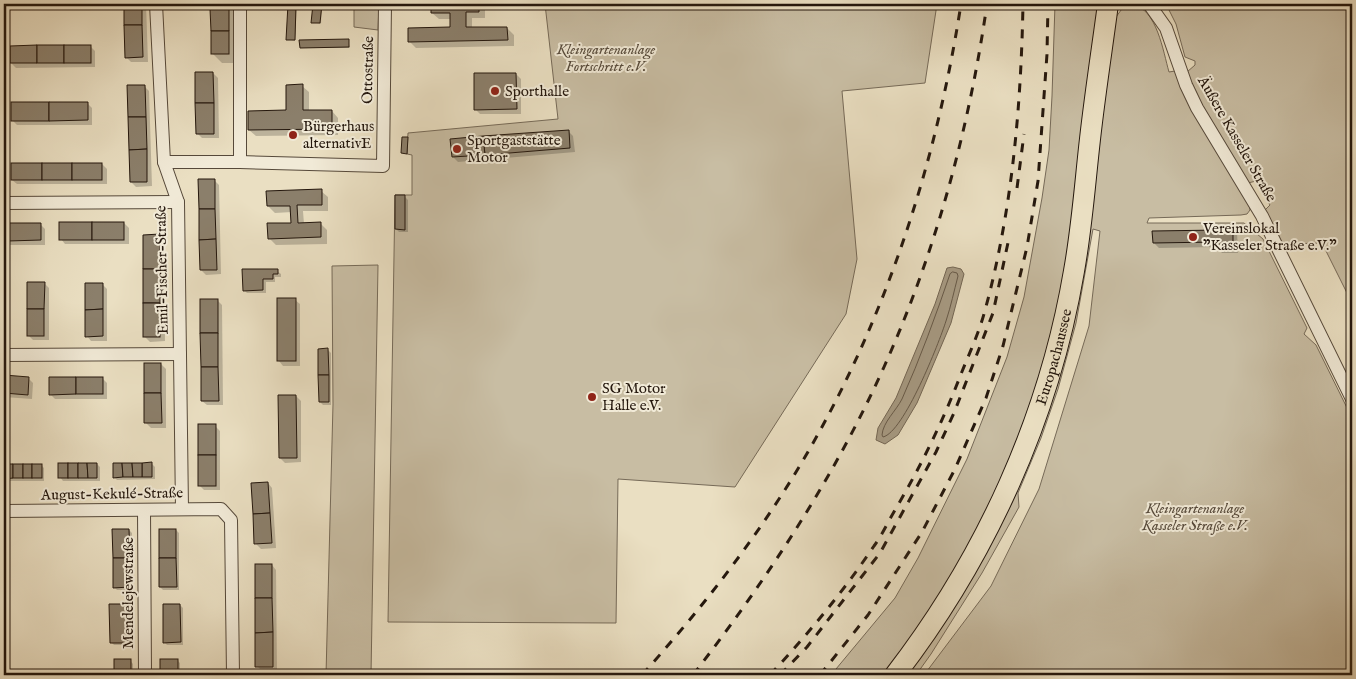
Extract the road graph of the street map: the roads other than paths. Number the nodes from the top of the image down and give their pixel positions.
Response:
1 (156, 4) edge
2 (240, 4) edge
3 (385, 4) edge
4 (1108, 4) edge
5 (1149, 4) edge
6 (164, 162) junction
7 (240, 162) junction
8 (178, 202) junction
9 (4, 203) edge
10 (180, 354) junction
11 (4, 355) edge
12 (1352, 399) edge
13 (182, 509) junction
14 (144, 510) junction
15 (4, 511) edge
16 (145, 675) edge
17 (232, 675) edge
18 (895, 675) edge

1 - 6 street, Emil-Fischer-Straße
2 - 7 street
3 - 7 street, Ottostraße
4 - 18 main road, Europachaussee
5 - 12 street, Äußere Kasseler Straße
6 - 7 street
6 - 8 street, Emil-Fischer-Straße
8 - 9 street
8 - 10 street, Emil-Fischer-Straße
10 - 11 street
10 - 13 street, Emil-Fischer-Straße
13 - 14 street, August-Kekulé-Straße
13 - 17 street, August-Kekulé-Straße
14 - 15 street, August-Kekulé-Straße
14 - 16 street, Mendelejewstraße

